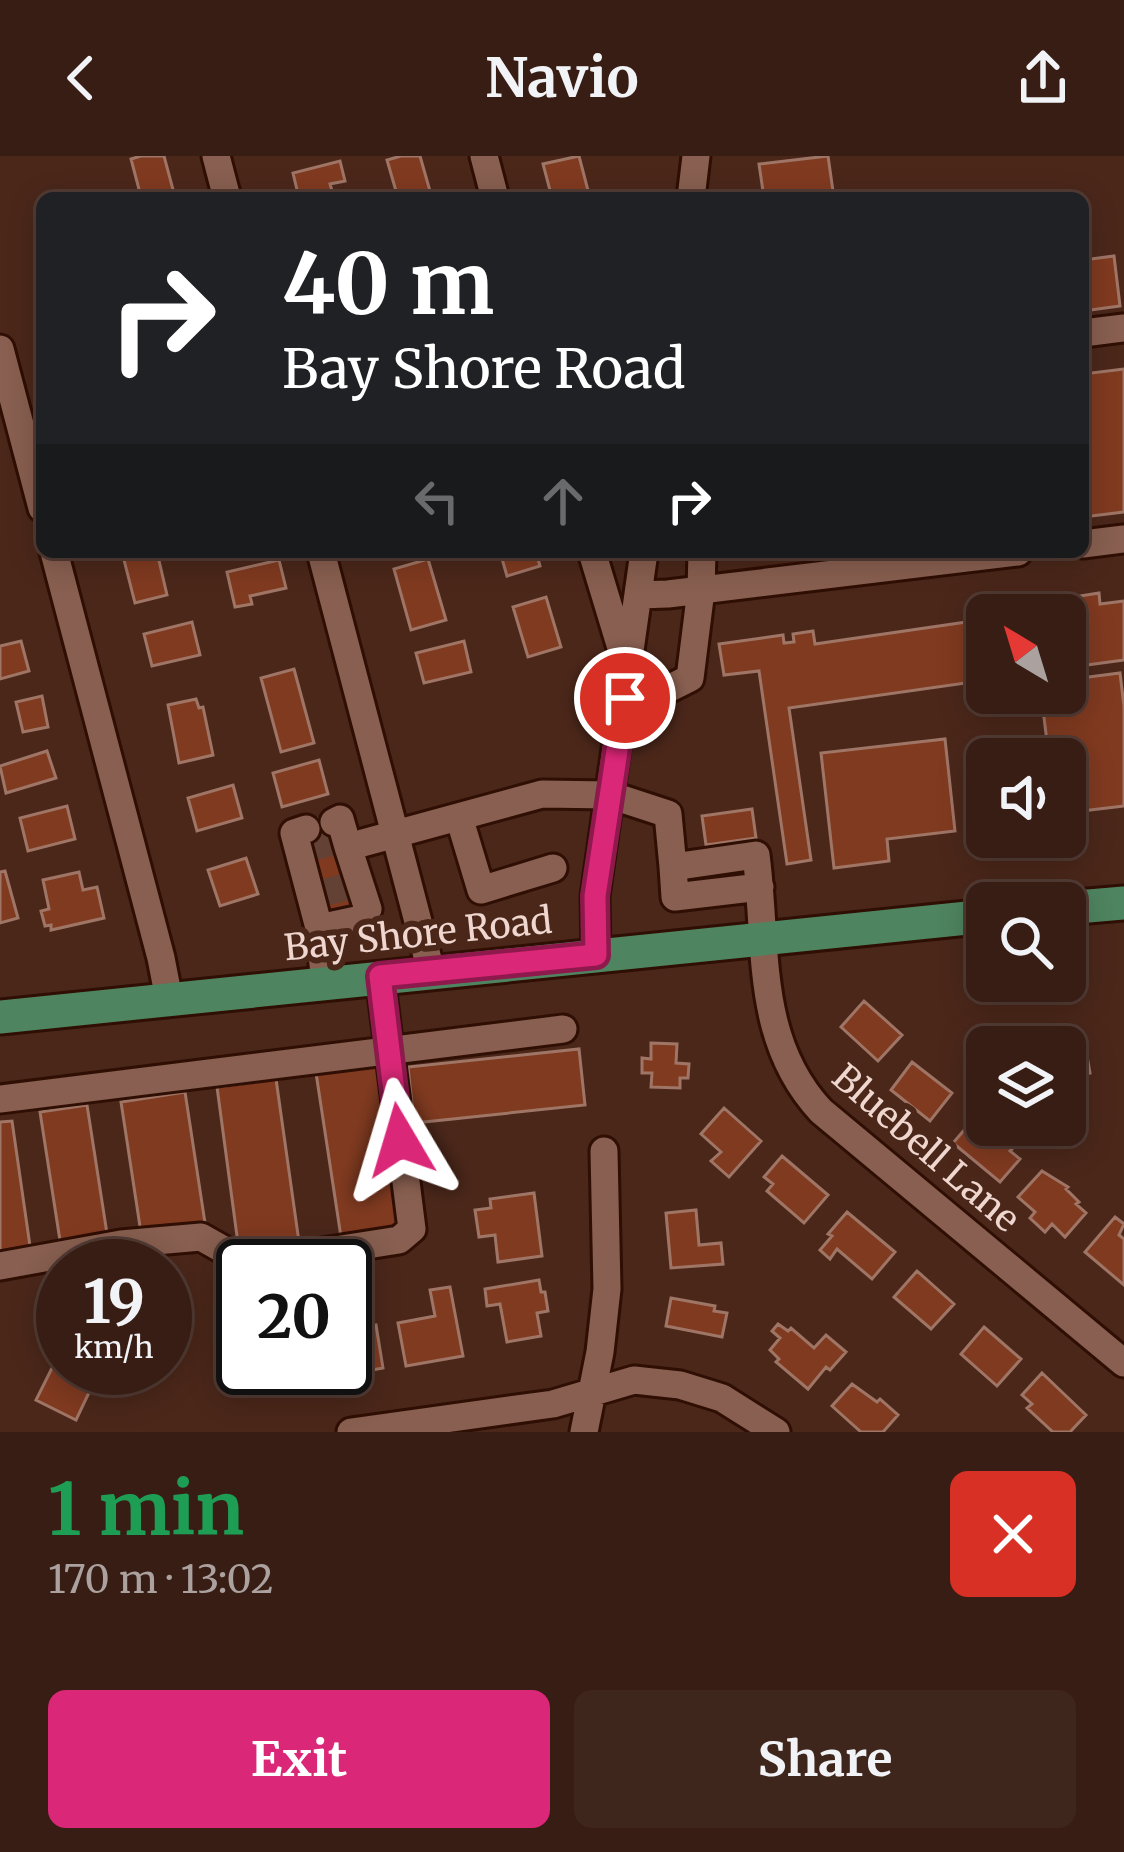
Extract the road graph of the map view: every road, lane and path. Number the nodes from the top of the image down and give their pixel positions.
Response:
1 (216, 156) edge
2 (484, 156) edge
3 (696, 156) edge
4 (225, 192) edge
5 (493, 192) edge
6 (692, 192) edge
7 (1124, 328) edge
8 (1089, 332) edge
9 (0, 349) edge
10 (36, 485) edge
11 (1124, 539) edge
12 (1089, 543) edge
13 (55, 558) edge
14 (323, 558) edge
15 (594, 558) edge
16 (643, 558) edge
17 (702, 558) edge
18 (968, 558) edge
19 (701, 590) junction
20 (638, 595) junction
21 (627, 684) junction
22 (610, 795) junction
23 (459, 818) junction
24 (395, 834) junction
25 (310, 868) dead end
26 (554, 868) dead end
27 (1124, 903) edge
28 (1086, 906) edge
29 (966, 918) edge
30 (319, 928) junction
31 (764, 938) junction
32 (596, 955) junction
33 (431, 971) junction
34 (380, 976) junction
35 (326, 982) junction
36 (170, 999) junction
37 (0, 1017) edge
38 (563, 1030) dead end
39 (389, 1051) junction
40 (0, 1100) edge
41 (604, 1151) dead end
42 (0, 1266) edge
43 (1124, 1363) edge
44 (592, 1390) junction
45 (351, 1432) edge
46 (584, 1432) edge
47 (776, 1432) edge

1 - 4 street
2 - 5 street
3 - 6 street
7 - 8 street
9 - 10 street
11 - 12 street
13 - 36 street
14 - 24 street
15 - 21 street
16 - 20 street
17 - 19 street
18 - 19 street
19 - 20 street
19 - 21 street
20 - 21 street
21 - 22 street
22 - 23 street
22 - 31 street, Bluebell Lane
22 - 32 street
23 - 24 street
23 - 26 street
24 - 30 street
24 - 33 street
25 - 30 street
27 - 28 main road
29 - 31 main road, Bay Shore Road
30 - 35 street
31 - 32 main road, Bay Shore Road
31 - 43 street, Bluebell Lane
32 - 33 main road, Bay Shore Road
33 - 34 main road, Bay Shore Road
34 - 35 main road, Bay Shore Road
34 - 39 street
35 - 36 main road, Bay Shore Road
36 - 37 main road, Bay Shore Road
38 - 39 street
39 - 40 street
39 - 42 street
41 - 44 street
44 - 45 street
44 - 46 street
44 - 47 street

